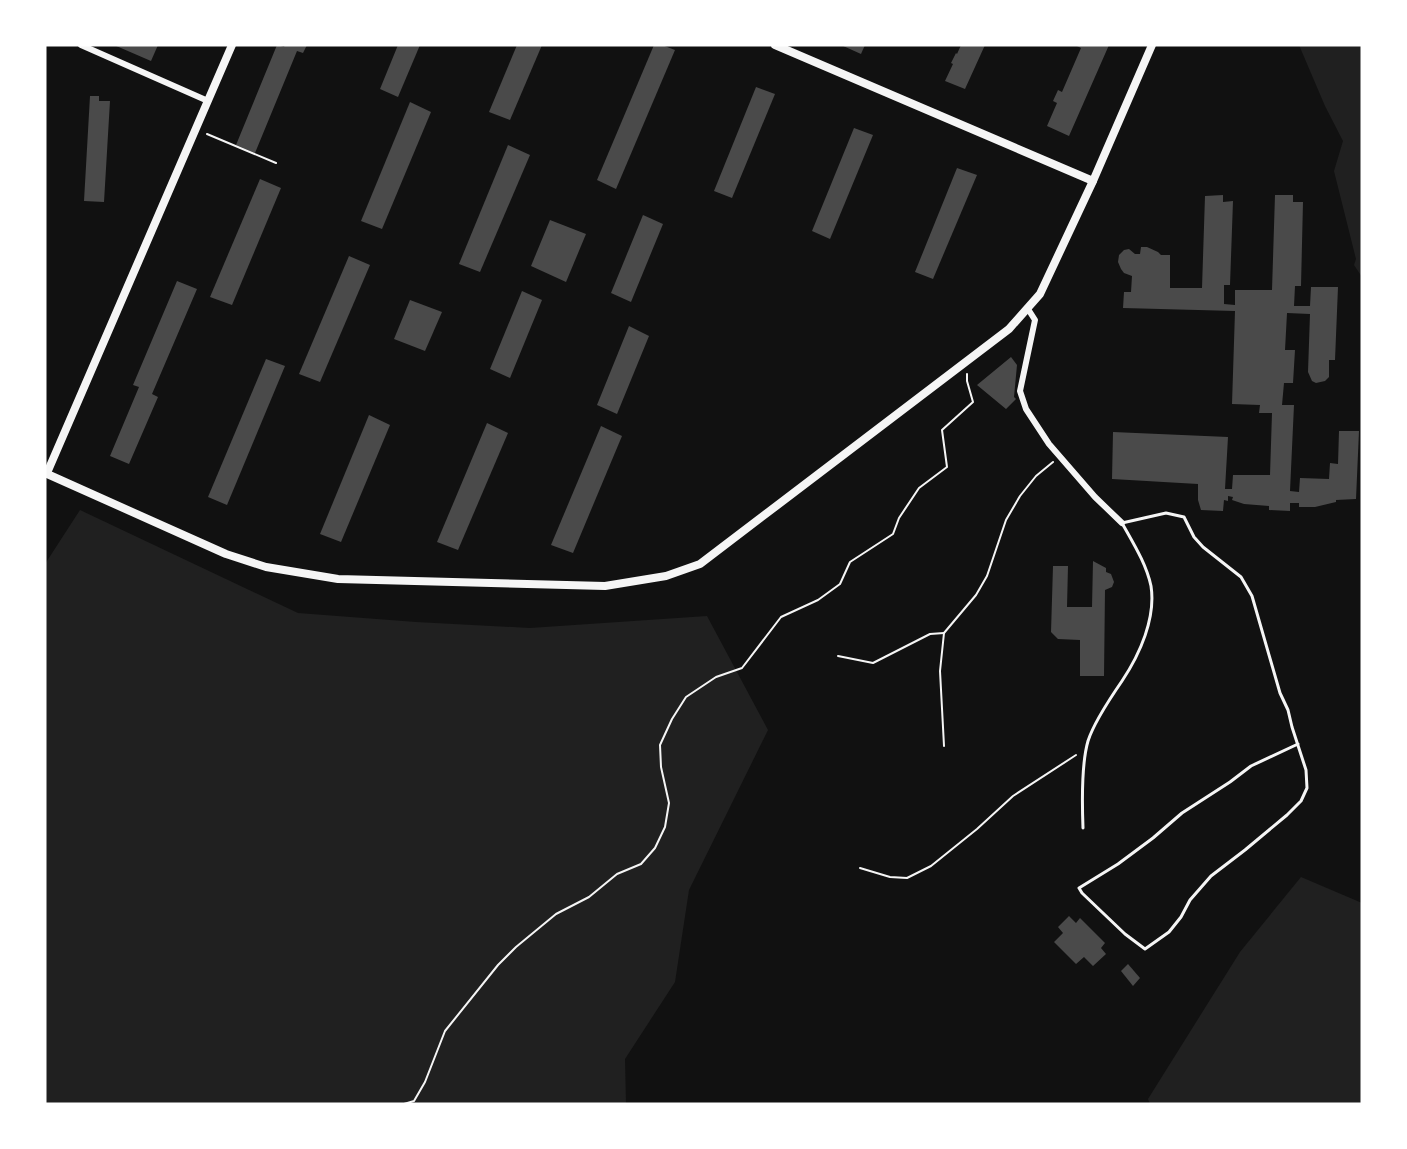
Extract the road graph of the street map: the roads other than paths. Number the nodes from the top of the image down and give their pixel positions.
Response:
1 (81, 45) edge
2 (232, 45) edge
3 (775, 45) edge
4 (1152, 45) edge
5 (208, 100) junction
6 (1093, 181) junction
7 (1028, 309) junction
8 (46, 473) edge
9 (1122, 523) junction
10 (1298, 744) junction
11 (1083, 828) dead end

1 - 5 street
2 - 5 main road
3 - 6 main road
4 - 6 main road
5 - 8 main road
6 - 7 main road
7 - 8 main road
7 - 9 street
9 - 10 lane
9 - 11 lane
10 - 10 lane

